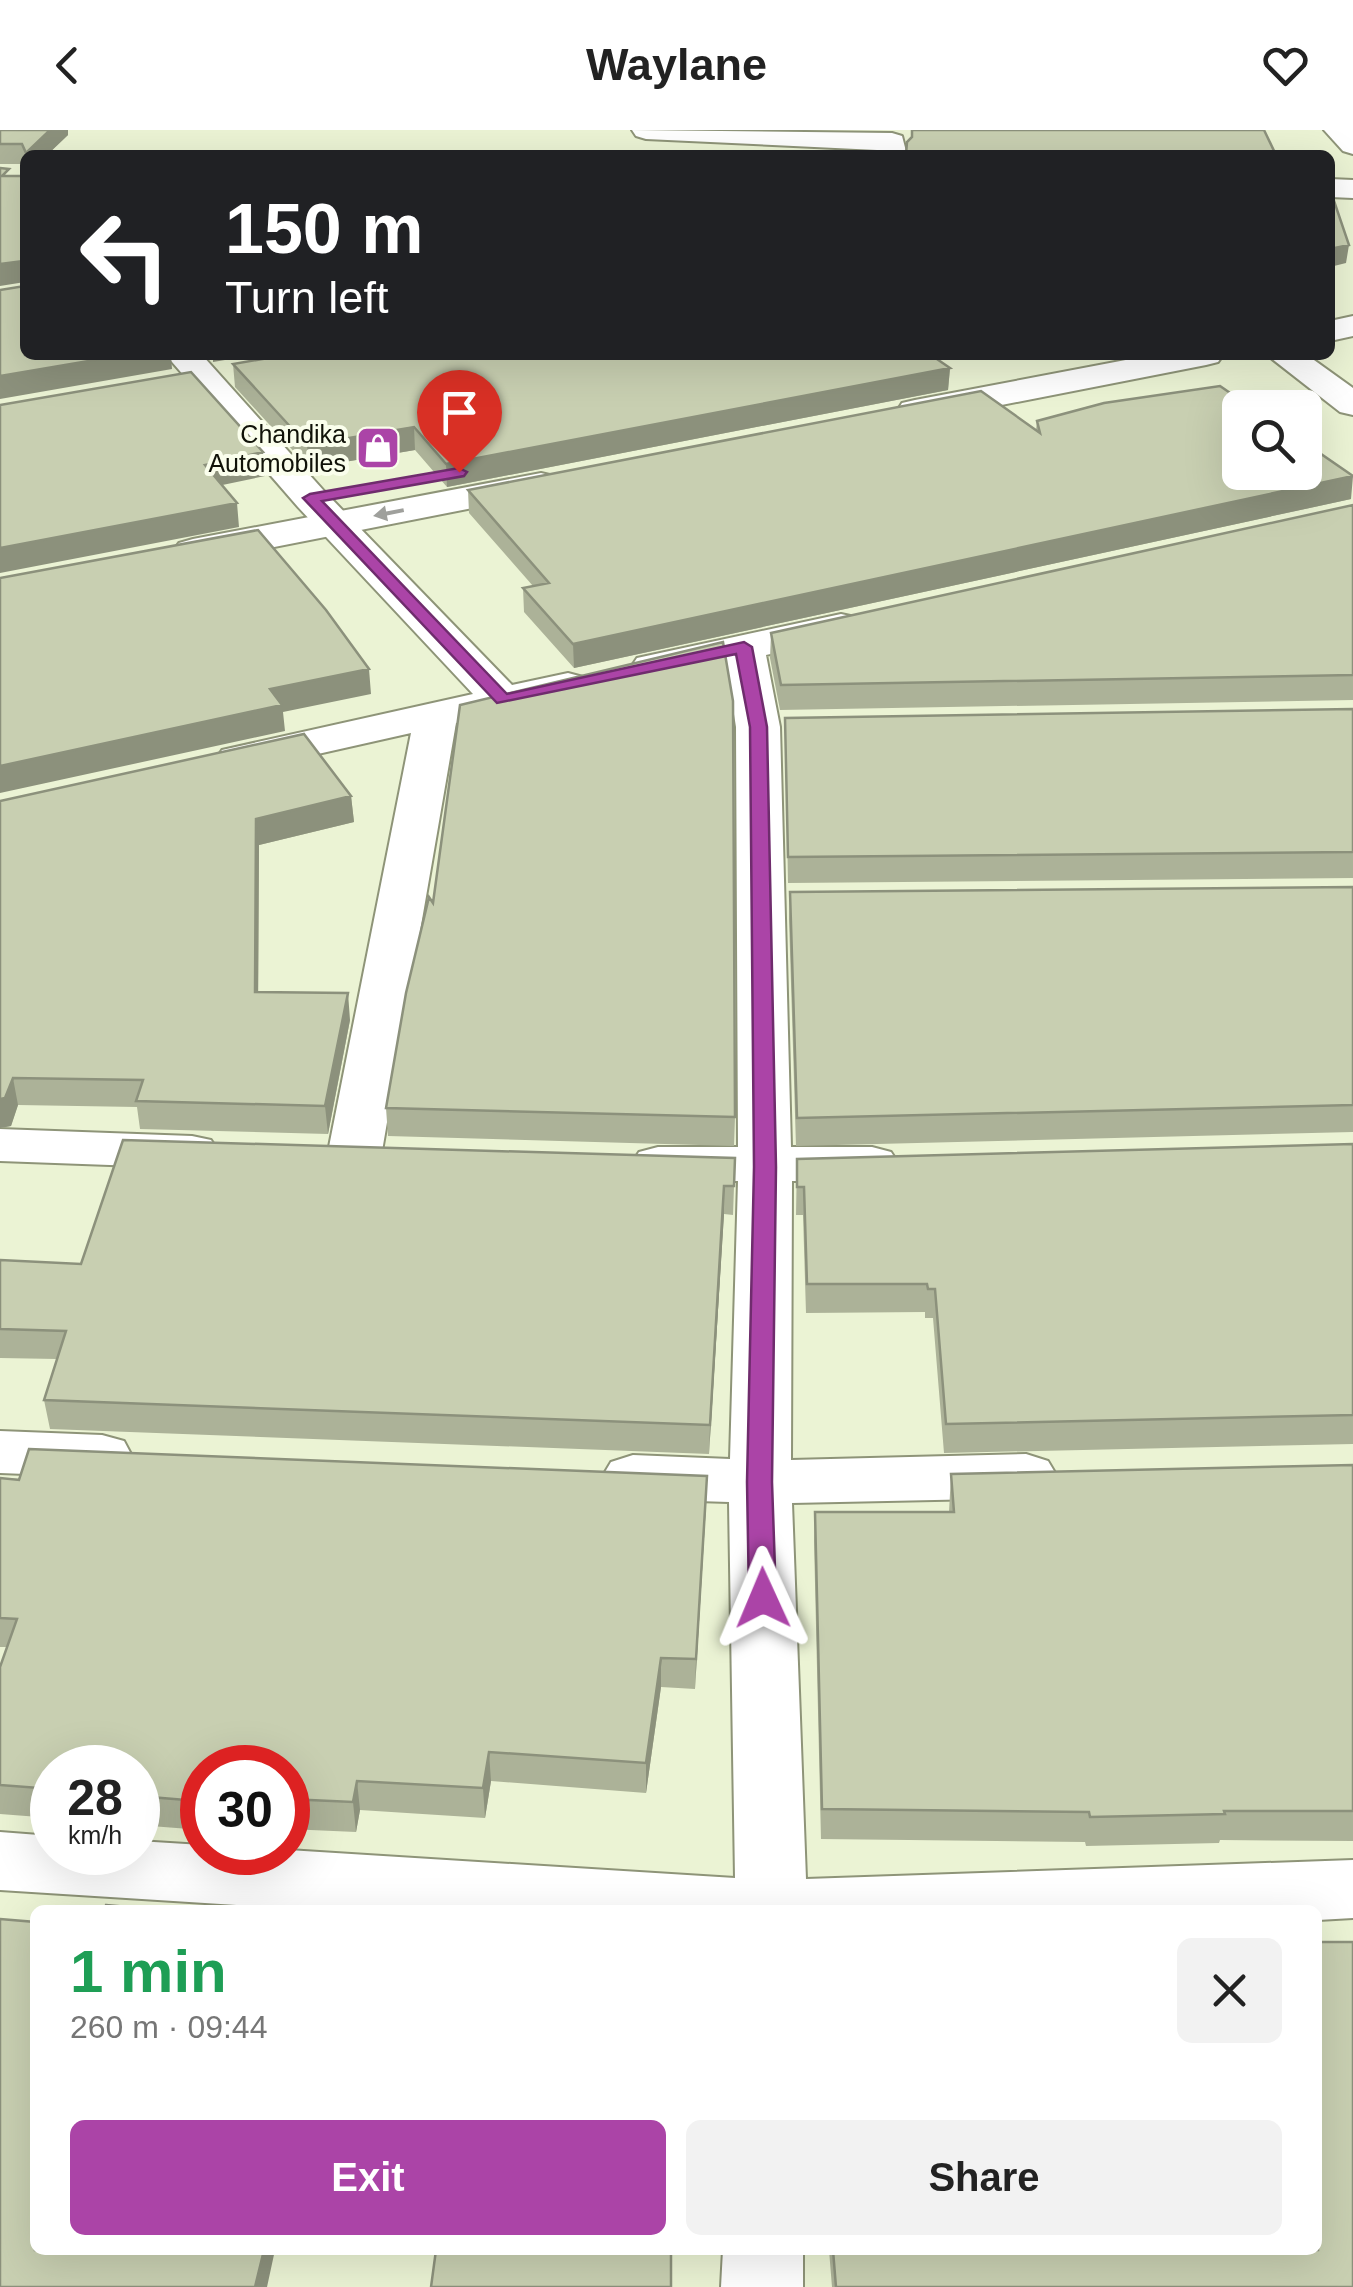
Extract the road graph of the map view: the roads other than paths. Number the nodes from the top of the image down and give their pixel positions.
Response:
1 (646, 130) edge
2 (1338, 130) edge
3 (892, 142) edge
4 (1353, 145) edge
5 (1070, 360) edge
6 (1175, 360) edge
7 (1291, 360) edge
8 (199, 372) edge
9 (1353, 404) edge
10 (566, 466) edge
11 (322, 511) junction
12 (166, 542) edge
13 (877, 618) edge
14 (744, 647) junction
15 (503, 700) junction
16 (436, 716) junction
17 (190, 769) edge
18 (0, 1145) edge
19 (236, 1153) edge
20 (413, 1158) edge
21 (608, 1163) edge
22 (922, 1163) edge
23 (765, 1167) junction
24 (0, 1452) edge
25 (156, 1458) edge
26 (584, 1475) edge
27 (1076, 1475) edge
28 (760, 1482) junction
29 (0, 1861) edge
30 (1353, 1889) edge
31 (693, 1905) edge
32 (772, 1905) edge
33 (910, 1905) edge
34 (763, 2255) edge
35 (762, 2287) edge

1 - 3 main road
2 - 4 main road
5 - 6 main road
7 - 9 main road
8 - 11 main road
10 - 11 main road
11 - 12 main road
11 - 15 main road
13 - 14 main road
14 - 15 main road
14 - 23 main road
15 - 16 main road
16 - 17 main road
16 - 20 main road
18 - 19 main road
21 - 23 main road
22 - 23 main road
23 - 28 main road
24 - 25 main road
26 - 28 main road
27 - 28 main road
28 - 32 main road
29 - 31 main road
30 - 33 main road
34 - 35 main road

